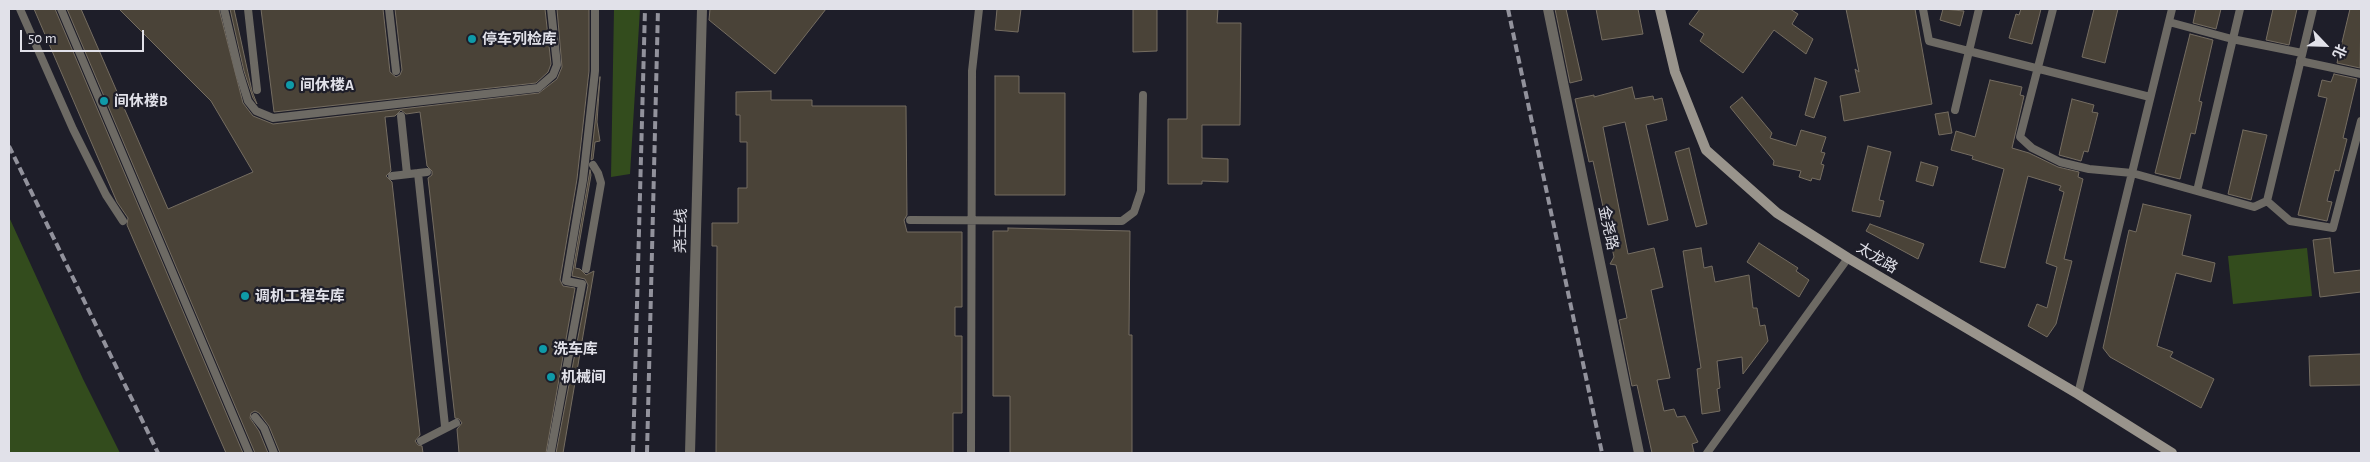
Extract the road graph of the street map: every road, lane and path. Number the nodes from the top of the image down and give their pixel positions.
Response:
1 (20, 9) edge
2 (61, 9) edge
3 (224, 9) edge
4 (248, 9) edge
5 (389, 9) edge
6 (552, 9) edge
7 (594, 9) edge
8 (702, 9) edge
9 (979, 9) edge
10 (1548, 9) edge
11 (1660, 9) edge
12 (1923, 9) edge
13 (1979, 9) edge
14 (2053, 9) edge
15 (2172, 9) edge
16 (2240, 9) edge
17 (2313, 9) edge
18 (2169, 22) junction
19 (2232, 39) junction
20 (1969, 51) junction
21 (2301, 57) junction
22 (2039, 69) junction
23 (396, 71) dead end
24 (2361, 74) edge
25 (257, 90) dead end
26 (1143, 95) dead end
27 (2150, 96) junction
28 (1955, 110) dead end
29 (400, 116) dead end
30 (2361, 121) edge
31 (593, 165) dead end
32 (427, 172) dead end
33 (418, 173) junction
34 (2132, 173) junction
35 (407, 174) junction
36 (392, 176) dead end
37 (2197, 191) junction
38 (2267, 201) junction
39 (910, 220) dead end
40 (971, 220) junction
41 (123, 222) dead end
42 (1848, 258) junction
43 (586, 269) dead end
44 (2078, 394) junction
45 (255, 417) dead end
46 (456, 422) dead end
47 (445, 426) junction
48 (422, 441) dead end
49 (551, 451) dead end
50 (249, 453) edge
51 (274, 453) edge
52 (690, 453) edge
53 (971, 453) edge
54 (1639, 453) edge
55 (1707, 453) edge
56 (2172, 453) edge

1 - 41 lane
2 - 50 lane, bridge
3 - 6 lane, bridge
4 - 25 lane
5 - 23 lane
7 - 49 lane, bridge
8 - 52 street, 尧王线
9 - 40 lane
10 - 54 street, 金尧路
11 - 42 street, 太龙路
12 - 20 lane
13 - 20 lane
14 - 22 lane
15 - 18 lane
16 - 19 lane
17 - 21 lane
18 - 19 lane
18 - 27 lane
19 - 21 lane
19 - 37 lane
20 - 22 lane
20 - 28 lane
21 - 24 lane
21 - 38 lane
22 - 27 lane
22 - 34 lane
26 - 40 lane
27 - 34 lane
29 - 35 lane
30 - 38 lane
31 - 43 lane
32 - 33 lane
33 - 35 lane
33 - 47 lane
34 - 37 lane
34 - 44 lane
35 - 36 lane
37 - 38 lane
39 - 40 lane
40 - 53 lane
42 - 44 street, 太龙路
42 - 55 lane
44 - 56 street, 太龙路
45 - 51 lane
46 - 47 lane
47 - 48 lane

